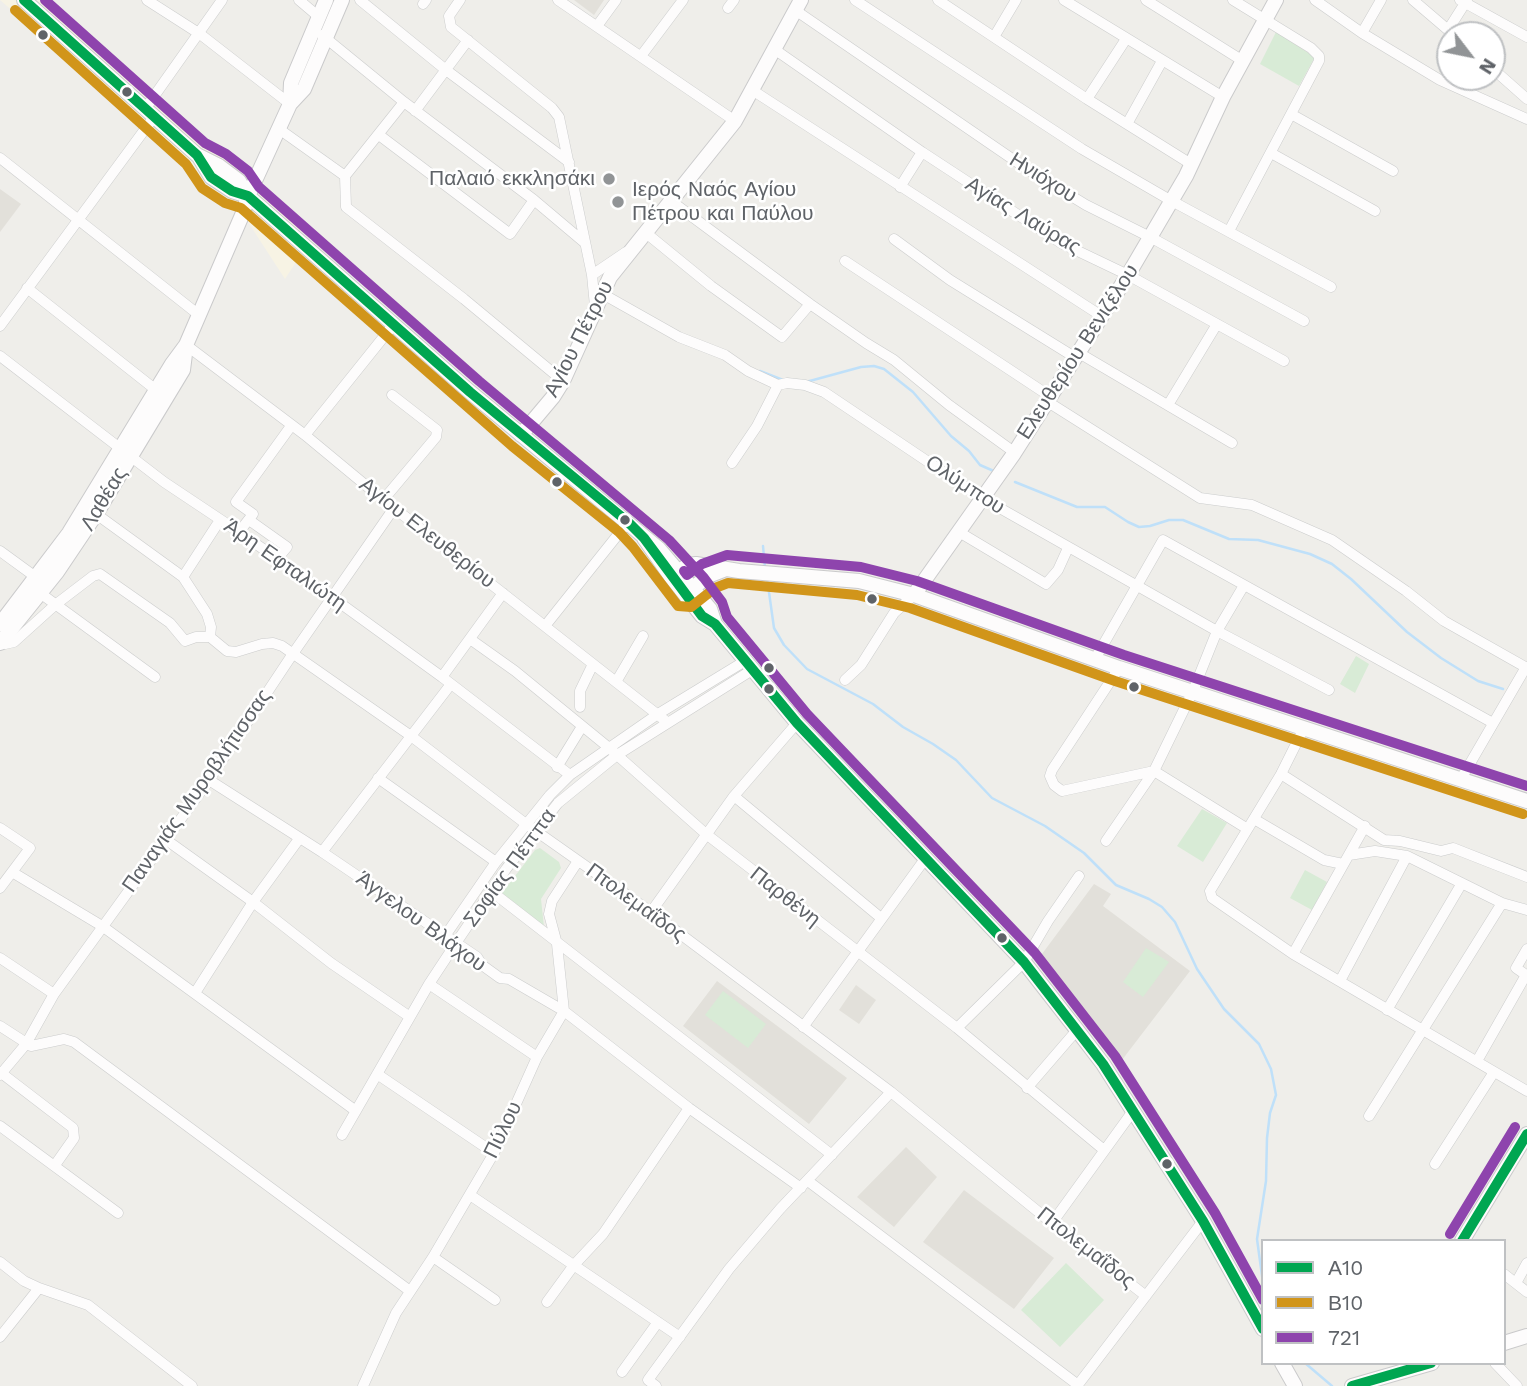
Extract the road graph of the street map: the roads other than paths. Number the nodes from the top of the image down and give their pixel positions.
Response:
1 (24, 0) edge
2 (147, 0) edge
3 (222, 0) edge
4 (299, 0) edge
5 (326, 0) edge
6 (342, 0) edge
7 (360, 0) edge
8 (460, 0) edge
9 (558, 0) edge
10 (616, 0) edge
11 (683, 0) edge
12 (855, 0) edge
13 (938, 0) edge
14 (1016, 0) edge
15 (1064, 0) edge
16 (1146, 0) edge
17 (1233, 0) edge
18 (1276, 0) edge
19 (1315, 0) edge
20 (1381, 0) edge
21 (1413, 0) edge
22 (1464, 1) edge
23 (798, 5) edge
24 (1265, 20) junction
25 (1437, 21) edge
26 (1456, 21) edge
27 (597, 26) junction
28 (319, 28) junction
29 (1362, 33) junction
30 (200, 34) junction
31 (994, 37) junction
32 (1527, 37) edge
33 (1126, 38) junction
34 (467, 40) junction
35 (774, 49) junction
36 (641, 56) junction
37 (1162, 61) junction
38 (1243, 61) junction
39 (446, 70) junction
40 (1506, 80) edge
41 (752, 90) junction
42 (1223, 97) junction
43 (1087, 99) junction
44 (1527, 99) edge
45 (404, 102) junction
46 (290, 103) junction
47 (415, 111) junction
48 (150, 113) junction
49 (1292, 114) junction
50 (1527, 119) edge
51 (735, 121) junction
52 (1127, 124) junction
53 (279, 129) junction
54 (379, 135) junction
55 (922, 152) junction
56 (1270, 153) junction
57 (0, 158) edge
58 (569, 162) junction
59 (1191, 164) junction
60 (1393, 172) dead end
61 (345, 176) junction
62 (900, 187) junction
63 (248, 196) junction
64 (534, 200) junction
65 (1170, 200) junction
66 (671, 201) junction
67 (1375, 211) dead end
68 (78, 218) junction
69 (1229, 231) junction
70 (646, 233) junction
71 (1150, 237) junction
72 (894, 239) dead end
73 (586, 243) junction
74 (845, 261) dead end
75 (592, 275) junction
76 (1128, 275) junction
77 (1331, 287) dead end
78 (27, 288) junction
79 (601, 293) junction
80 (810, 304) junction
81 (200, 315) junction
82 (1102, 317) junction
83 (590, 320) junction
84 (1304, 321) dead end
85 (394, 324) junction
86 (1217, 324) junction
87 (0, 326) edge
88 (186, 345) junction
89 (1078, 355) junction
90 (0, 356) edge
91 (1284, 361) dead end
92 (563, 381) junction
93 (778, 385) junction
94 (156, 390) junction
95 (392, 395) dead end
96 (1049, 399) junction
97 (1168, 405) junction
98 (291, 426) junction
99 (305, 435) junction
100 (520, 435) junction
101 (1232, 443) dead end
102 (126, 451) junction
103 (1014, 452) junction
104 (732, 463) dead end
105 (982, 498) junction
106 (383, 499) junction
107 (394, 508) junction
108 (91, 511) junction
109 (220, 520) junction
110 (249, 520) junction
111 (628, 522) junction
112 (239, 532) junction
113 (959, 532) junction
114 (1068, 548) junction
115 (0, 551) edge
116 (277, 559) junction
117 (726, 569) junction
118 (675, 574) junction
119 (183, 577) junction
120 (37, 578) junction
121 (1137, 586) junction
122 (1243, 587) junction
123 (689, 591) junction
124 (40, 593) junction
125 (503, 593) junction
126 (914, 594) junction
127 (333, 598) junction
128 (55, 605) junction
129 (0, 624) edge
130 (545, 626) junction
131 (1217, 631) junction
132 (643, 636) dead end
133 (210, 637) junction
134 (470, 639) junction
135 (0, 642) edge
136 (292, 655) junction
137 (1095, 659) junction
138 (593, 664) junction
139 (748, 666) junction
140 (1119, 668) junction
141 (1526, 668) edge
142 (155, 677) dead end
143 (446, 680) junction
144 (845, 680) dead end
145 (616, 682) junction
146 (1329, 690) dead end
147 (1193, 691) junction
148 (580, 707) dead end
149 (657, 714) junction
150 (667, 722) junction
151 (797, 723) junction
152 (1493, 723) junction
153 (581, 728) junction
154 (1304, 728) junction
155 (411, 736) junction
156 (608, 747) junction
157 (617, 755) junction
158 (558, 767) junction
159 (1154, 771) junction
160 (1281, 774) junction
161 (570, 775) junction
162 (378, 778) junction
163 (1461, 779) junction
164 (209, 780) junction
165 (734, 796) junction
166 (1527, 801) edge
167 (1254, 819) junction
168 (1365, 826) junction
169 (531, 827) junction
170 (0, 828) edge
171 (1246, 828) junction
172 (706, 834) junction
173 (165, 839) junction
174 (299, 839) junction
175 (1105, 841) dead end
176 (322, 852) junction
177 (1349, 855) junction
178 (1407, 856) junction
179 (925, 859) junction
180 (578, 861) junction
181 (496, 862) junction
182 (1343, 864) junction
183 (12, 872) junction
184 (1079, 876) dead end
185 (1527, 877) edge
186 (1462, 883) junction
187 (0, 888) edge
188 (491, 891) junction
189 (253, 902) junction
190 (1502, 903) junction
191 (1527, 909) edge
192 (651, 912) junction
193 (881, 918) junction
194 (102, 926) junction
195 (445, 936) junction
196 (456, 943) junction
197 (557, 944) junction
198 (1527, 949) edge
199 (857, 952) junction
200 (1293, 954) junction
201 (0, 958) edge
202 (1024, 962) junction
203 (1340, 981) junction
204 (429, 984) junction
205 (195, 993) junction
206 (54, 994) junction
207 (564, 1010) junction
208 (1387, 1010) junction
209 (410, 1017) junction
210 (0, 1026) edge
211 (803, 1027) junction
212 (957, 1028) junction
213 (1077, 1030) junction
214 (1422, 1030) junction
215 (26, 1044) junction
216 (537, 1057) junction
217 (1477, 1061) junction
218 (1494, 1072) junction
219 (0, 1073) edge
220 (377, 1074) junction
221 (1027, 1088) junction
222 (1527, 1091) edge
223 (891, 1092) junction
224 (689, 1108) junction
225 (356, 1111) junction
226 (1133, 1111) junction
227 (1369, 1116) dead end
228 (0, 1126) edge
229 (342, 1135) dead end
230 (1525, 1140) edge
231 (1104, 1150) junction
232 (494, 1153) junction
233 (832, 1155) junction
234 (1435, 1164) dead end
235 (55, 1165) junction
236 (804, 1184) junction
237 (470, 1195) junction
238 (118, 1213) dead end
239 (1203, 1222) junction
240 (1052, 1223) junction
241 (1468, 1238) edge
242 (433, 1257) junction
243 (0, 1262) edge
244 (1527, 1263) edge
245 (574, 1265) junction
246 (1506, 1276) edge
247 (1516, 1283) junction
248 (39, 1288) junction
249 (410, 1291) junction
250 (1527, 1292) edge
251 (1146, 1296) junction
252 (495, 1300) dead end
253 (547, 1302) dead end
254 (658, 1322) junction
255 (1261, 1325) edge
256 (1527, 1336) edge
257 (0, 1337) edge
258 (680, 1337) junction
259 (1506, 1342) edge
260 (1283, 1365) edge
261 (1390, 1365) edge
262 (1425, 1365) edge
263 (1497, 1365) edge
264 (622, 1372) dead end
265 (1383, 1377) junction
266 (652, 1383) edge
267 (192, 1386) edge
268 (363, 1386) edge
269 (1077, 1386) edge
270 (1295, 1386) edge
271 (1352, 1386) edge
272 (1517, 1386) edge

1 - 48 main road
2 - 30 street
3 - 30 street
4 - 28 street
5 - 28 main road
6 - 28 main road
7 - 39 street
8 - 34 street
9 - 27 street
10 - 27 street
11 - 36 street
12 - 65 street
13 - 31 street
14 - 31 street
15 - 33 street
16 - 38 street
17 - 24 street
18 - 24 main road, Ελευθερίου Βενιζέλου
19 - 29 street
20 - 29 street
21 - 25 street
22 - 26 street
22 - 32 street
23 - 35 main road, Αγίου Πέτρου
23 - 71 street, Ηνιόχου
24 - 38 main road, Ελευθερίου Βενιζέλου
24 - 49 street
27 - 36 street
28 - 45 street
28 - 46 main road, Λαθέας
29 - 50 street
30 - 46 street
30 - 48 street
31 - 43 street
33 - 37 street
33 - 43 street
34 - 39 street
34 - 58 street
35 - 41 main road, Αγίου Πέτρου
35 - 55 street, Αγίας Λαύρας
36 - 51 street
37 - 42 street
37 - 52 street
38 - 42 main road, Ελευθερίου Βενιζέλου
39 - 47 street
39 - 58 street
40 - 44 street
41 - 51 main road, Αγίου Πέτρου
41 - 62 street
42 - 59 main road, Ελευθερίου Βενιζέλου
43 - 52 street
45 - 47 street
45 - 54 street
46 - 53 main road, Λαθέας
47 - 64 street
48 - 63 main road
48 - 68 street
49 - 56 street
49 - 60 street
51 - 66 main road, Αγίου Πέτρου
52 - 59 street
53 - 61 street
53 - 63 main road, Λαθέας
54 - 61 street
54 - 64 street
55 - 62 street
55 - 76 street, Αγίας Λαύρας
56 - 67 street
56 - 69 street
57 - 68 street
58 - 73 street
59 - 65 main road, Ελευθερίου Βενιζέλου
61 - 92 street
62 - 82 street
63 - 81 main road, Λαθέας
63 - 85 main road
64 - 73 street
65 - 69 street
65 - 71 main road, Ελευθερίου Βενιζέλου
66 - 70 main road, Αγίου Πέτρου
66 - 80 street
68 - 78 street
68 - 81 street
69 - 77 street
70 - 75 street
70 - 79 main road, Αγίου Πέτρου
70 - 80 street
71 - 76 main road, Ελευθερίου Βενιζέλου
71 - 84 street, Ηνιόχου
72 - 89 street
73 - 75 street
74 - 96 street
75 - 83 street
76 - 82 main road, Ελευθερίου Βενιζέλου
76 - 86 street, Αγίας Λαύρας
78 - 87 street
78 - 94 street
79 - 83 main road, Αγίου Πέτρου
79 - 93 street, Ολύμπου
80 - 103 street
81 - 88 main road, Λαθέας
82 - 89 main road, Ελευθερίου Βενιζέλου
83 - 92 main road, Αγίου Πέτρου
85 - 99 street
85 - 100 main road
86 - 91 street, Αγίας Λαύρας
86 - 97 street
88 - 94 main road, Λαθέας
88 - 98 street, Αγίου Ελευθερίου
88 - 102 main road, Λαθέας
89 - 96 main road, Ελευθερίου Βενιζέλου
89 - 97 street
90 - 102 street, Άρη Εφταλιώτη
92 - 100 main road, Αγίου Πέτρου
93 - 104 street
93 - 105 street, Ολύμπου
94 - 102 main road, Λαθέας
95 - 106 street
96 - 103 main road, Ελευθερίου Βενιζέλου
96 - 141 street
97 - 101 street
98 - 99 street, Αγίου Ελευθερίου
98 - 110 street
99 - 106 street, Αγίου Ελευθερίου
100 - 111 main road
102 - 108 main road, Λαθέας
102 - 109 street, Άρη Εφταλιώτη
103 - 105 main road, Ελευθερίου Βενιζέλου
105 - 113 main road, Ελευθερίου Βενιζέλου
105 - 114 street, Ολύμπου
106 - 107 street, Αγίου Ελευθερίου
107 - 125 street, Αγίου Ελευθερίου
107 - 127 street, Παναγιάς Μυροβλήτισσας
108 - 119 street
108 - 120 main road, Λαθέας
108 - 124 main road, Λαθέας
109 - 112 street, Άρη Εφταλιώτη
109 - 119 street
110 - 112 street
110 - 116 street
111 - 118 main road
111 - 130 street
112 - 116 street, Άρη Εφταλιώτη
113 - 114 street
113 - 126 main road, Ελευθερίου Βενιζέλου
114 - 121 street, Ολύμπου
115 - 120 street
116 - 127 street, Άρη Εφταλιώτη
117 - 118 main road
117 - 123 main road
117 - 126 main road
118 - 123 main road
119 - 133 street
120 - 129 main road, Λαθέας
121 - 122 street
121 - 131 street, Ολύμπου
121 - 137 street
122 - 131 street
122 - 152 street
123 - 139 main road
124 - 128 street
124 - 135 main road, Λαθέας
125 - 130 street, Αγίου Ελευθερίου
125 - 134 street
126 - 137 main road
126 - 144 street, Ελευθερίου Βενιζέλου
127 - 136 street, Παναγιάς Μυροβλήτισσας
127 - 143 street, Άρη Εφταλιώτη
128 - 133 street, Πτολεμαΐδος
128 - 135 street
128 - 142 street
130 - 138 street, Αγίου Ελευθερίου
131 - 146 street, Ολύμπου
131 - 147 street
132 - 145 street
133 - 136 street, Πτολεμαΐδος
134 - 143 street
134 - 153 street, Παρθένη
136 - 155 street, Πτολεμαΐδος
136 - 164 street, Παναγιάς Μυροβλήτισσας
137 - 140 main road
138 - 145 street, Αγίου Ελευθερίου
138 - 148 street
139 - 149 street, Σοφίας Πέππα
139 - 150 street, Σοφίας Πέππα
139 - 151 main road
140 - 147 main road
140 - 159 street
141 - 152 street
143 - 155 street
143 - 158 street, Άρη Εφταλιώτη
145 - 149 street, Αγίου Ελευθερίου
147 - 154 main road
147 - 159 street
149 - 150 street, Αγίου Ελευθερίου
149 - 156 street, Σοφίας Πέππα
150 - 157 street, Σοφίας Πέππα
151 - 165 street
151 - 179 main road
152 - 163 street
153 - 156 street, Παρθένη
153 - 158 street
154 - 160 street
154 - 163 main road
155 - 162 street
155 - 169 street, Πτολεμαΐδος
156 - 157 street, Παρθένη
156 - 161 street, Σοφίας Πέππα
157 - 169 street, Σοφίας Πέππα
157 - 172 street, Παρθένη
158 - 161 street, Άρη Εφταλιώτη
159 - 171 street
159 - 175 street
160 - 167 street
160 - 168 street
161 - 169 street, Σοφίας Πέππα
162 - 176 street
162 - 181 street
163 - 166 main road
164 - 173 street, Παναγιάς Μυροβλήτισσας
164 - 174 street, Άγγελου Βλάχου
165 - 172 street
165 - 193 street
167 - 171 street
167 - 182 street
168 - 177 street
168 - 185 street
169 - 180 street, Πτολεμαΐδος
169 - 181 street, Σοφίας Πέππα
169 - 188 street, Σοφίας Πέππα
170 - 183 street
171 - 200 street
172 - 192 street
172 - 199 street, Παρθένη
173 - 189 street
173 - 194 street, Παναγιάς Μυροβλήτισσας
174 - 176 street, Άγγελου Βλάχου
174 - 189 street
176 - 195 street, Άγγελου Βλάχου
177 - 178 street
177 - 182 street
178 - 186 street
178 - 203 street
179 - 193 street
179 - 202 main road
180 - 192 street, Πτολεμαΐδος
180 - 197 street
181 - 195 street, Σοφίας Πέππα
182 - 200 street
183 - 187 street
183 - 194 street
184 - 202 street
186 - 190 street
186 - 208 street
188 - 196 street, Σοφίας Πέππα
188 - 197 street
189 - 205 street
189 - 209 street
190 - 191 street
190 - 214 street
192 - 211 street, Πτολεμαΐδος
193 - 199 street
194 - 205 street
194 - 206 street, Παναγιάς Μυροβλήτισσας
195 - 196 street, Άγγελου Βλάχου
196 - 204 street, Σοφίας Πέππα
196 - 207 street, Άγγελου Βλάχου
197 - 207 street
197 - 233 street
198 - 217 street
199 - 211 street
199 - 212 street, Παρθένη
200 - 203 street
201 - 206 street
202 - 212 street
202 - 213 main road
203 - 208 street
204 - 209 street, Σοφίας Πέππα
204 - 216 street
205 - 225 street
206 - 215 street, Παναγιάς Μυροβλήτισσας
207 - 216 street, Πύλου
207 - 224 street, Άγγελου Βλάχου
208 - 214 street
209 - 220 street, Σοφίας Πέππα
210 - 215 street
211 - 223 street, Πτολεμαΐδος
212 - 221 street, Παρθένη
213 - 221 street
213 - 226 main road
214 - 217 street
214 - 227 street
215 - 219 street, Παναγιάς Μυροβλήτισσας
215 - 249 street
216 - 232 street, Πύλου
217 - 218 street
218 - 222 street
218 - 234 street
219 - 235 street
220 - 225 street, Σοφίας Πέππα
220 - 232 street
221 - 231 street, Παρθένη
223 - 233 street
223 - 240 street, Πτολεμαΐδος
224 - 236 street, Άγγελου Βλάχου
224 - 245 street
225 - 229 street, Σοφίας Πέππα
226 - 231 street
226 - 239 main road
228 - 235 street
230 - 241 main road
231 - 240 street
232 - 237 street, Πύλου
233 - 236 street
235 - 238 street
236 - 258 street
236 - 269 street, Άγγελου Βλάχου
237 - 242 street, Πύλου
237 - 245 street
239 - 251 street
239 - 255 main road
240 - 251 street, Πτολεμαΐδος
242 - 249 street, Πύλου
242 - 252 street
243 - 248 street
244 - 247 street
245 - 253 street
245 - 254 street
246 - 247 street
247 - 250 street
248 - 257 street
248 - 267 street
249 - 268 street, Πύλου
251 - 269 street
254 - 258 street
254 - 264 street
256 - 259 main road
258 - 266 street
260 - 270 main road
261 - 265 main road
262 - 265 main road
263 - 272 street
265 - 271 main road

